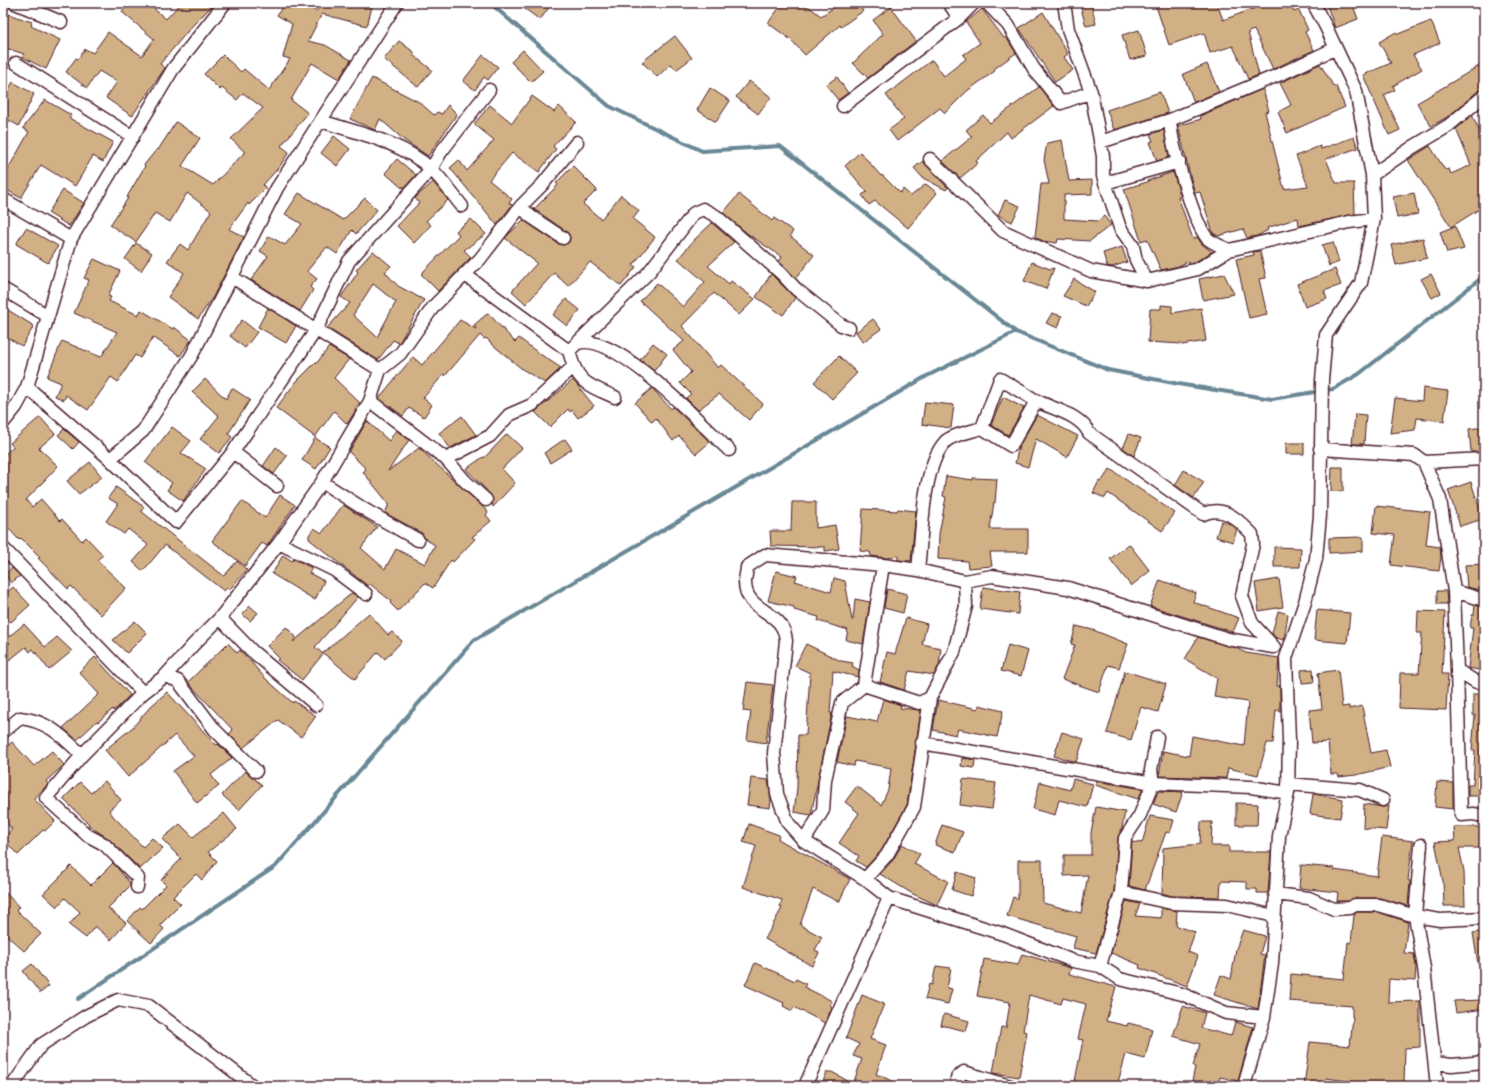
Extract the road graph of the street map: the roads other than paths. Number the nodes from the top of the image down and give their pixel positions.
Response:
1 (15, 3) edge
2 (225, 3) edge
3 (398, 3) edge
4 (949, 3) edge
5 (974, 3) edge
6 (987, 3) edge
7 (1064, 3) edge
8 (1313, 3) edge
9 (960, 18) junction
10 (62, 22) dead end
11 (1336, 48) junction
12 (16, 63) dead end
13 (489, 90) dead end
14 (1091, 92) junction
15 (1484, 96) edge
16 (843, 106) dead end
17 (1170, 120) junction
18 (321, 121) junction
19 (133, 137) junction
20 (577, 142) dead end
21 (1100, 142) junction
22 (930, 159) dead end
23 (1179, 162) junction
24 (431, 169) junction
25 (1372, 175) junction
26 (1105, 183) junction
27 (3, 199) edge
28 (462, 206) dead end
29 (521, 206) junction
30 (1374, 219) junction
31 (563, 238) dead end
32 (71, 239) junction
33 (1229, 250) junction
34 (464, 274) junction
35 (232, 277) junction
36 (1147, 281) junction
37 (3, 289) edge
38 (48, 316) junction
39 (848, 328) dead end
40 (316, 330) junction
41 (573, 347) junction
42 (573, 367) junction
43 (380, 370) junction
44 (27, 387) junction
45 (615, 397) dead end
46 (1036, 400) junction
47 (370, 401) junction
48 (3, 423) edge
49 (982, 428) junction
50 (1320, 449) junction
51 (728, 450) dead end
52 (233, 452) junction
53 (110, 459) junction
54 (446, 459) junction
55 (1484, 459) edge
56 (1424, 462) junction
57 (322, 482) junction
58 (277, 486) dead end
59 (486, 500) dead end
60 (418, 540) dead end
61 (279, 543) junction
62 (3, 548) edge
63 (882, 565) junction
64 (918, 570) junction
65 (965, 581) junction
66 (1454, 591) junction
67 (366, 594) dead end
68 (1484, 600) edge
69 (220, 618) junction
70 (1272, 647) junction
71 (1289, 651) junction
72 (1457, 670) junction
73 (165, 676) junction
74 (1484, 682) edge
75 (864, 685) junction
76 (143, 693) junction
77 (930, 698) junction
78 (316, 705) dead end
79 (3, 732) edge
80 (1157, 737) dead end
81 (922, 744) junction
82 (82, 755) junction
83 (256, 771) dead end
84 (1153, 783) junction
85 (1288, 788) junction
86 (1383, 800) dead end
87 (1484, 816) edge
88 (804, 841) junction
89 (1421, 845) dead end
90 (865, 879) junction
91 (137, 887) dead end
92 (1121, 892) junction
93 (1275, 894) junction
94 (889, 898) junction
95 (1274, 916) junction
96 (1415, 916) junction
97 (1484, 918) edge
98 (1100, 966) junction
99 (1264, 1017) junction
100 (1435, 1062) junction
101 (1484, 1062) edge
102 (12, 1086) edge
103 (253, 1086) edge
104 (805, 1086) edge
105 (956, 1086) edge
106 (1010, 1086) edge
107 (1244, 1086) edge
108 (1437, 1086) edge

1 - 10 street
2 - 19 street
3 - 18 street
4 - 9 street
5 - 9 street
6 - 14 street
7 - 14 street
8 - 11 street
9 - 16 street
11 - 17 street
11 - 25 street
12 - 19 street
13 - 24 street
14 - 21 street
15 - 25 street
17 - 21 street
17 - 23 street
18 - 24 street
18 - 35 street
19 - 32 street
20 - 29 street
21 - 26 street
22 - 36 street
23 - 26 street
23 - 33 street
24 - 28 street
24 - 40 street
25 - 30 street
26 - 36 street
27 - 32 street
29 - 31 street
29 - 34 street
30 - 33 street
30 - 50 street
32 - 38 street
33 - 36 street
34 - 41 street
34 - 43 street
35 - 40 street
35 - 53 street
37 - 38 street
38 - 44 street
39 - 41 street
40 - 43 street
40 - 52 street
41 - 42 street
41 - 51 street
42 - 45 street
42 - 54 street
43 - 47 street
44 - 48 street
44 - 53 street
46 - 49 street
46 - 49 street
46 - 70 street
47 - 54 street
47 - 57 street
49 - 64 street
50 - 56 street
50 - 71 street
52 - 53 street
52 - 58 street
54 - 59 street
55 - 56 street
56 - 66 street
57 - 60 street
57 - 61 street
61 - 67 street
61 - 69 street
62 - 76 street
63 - 64 street
63 - 75 street
63 - 88 street
64 - 65 street
65 - 70 street
65 - 77 street
66 - 68 street
66 - 72 street
69 - 73 street
69 - 78 street
70 - 71 street
71 - 85 street
72 - 74 street
72 - 87 street
73 - 76 street
73 - 83 street
75 - 77 street
75 - 88 street
76 - 82 street
77 - 81 street
79 - 82 street
80 - 84 street
81 - 84 street
81 - 90 street
82 - 91 street
84 - 85 street
84 - 92 street
85 - 86 street
85 - 93 street
88 - 90 street
89 - 96 street
90 - 94 street
92 - 95 street
92 - 98 street
93 - 95 street
93 - 96 street
94 - 98 street
94 - 104 street
95 - 99 street
96 - 97 street
96 - 100 street
98 - 99 street
99 - 107 street
100 - 101 street
100 - 108 street
102 - 103 street
105 - 106 street

